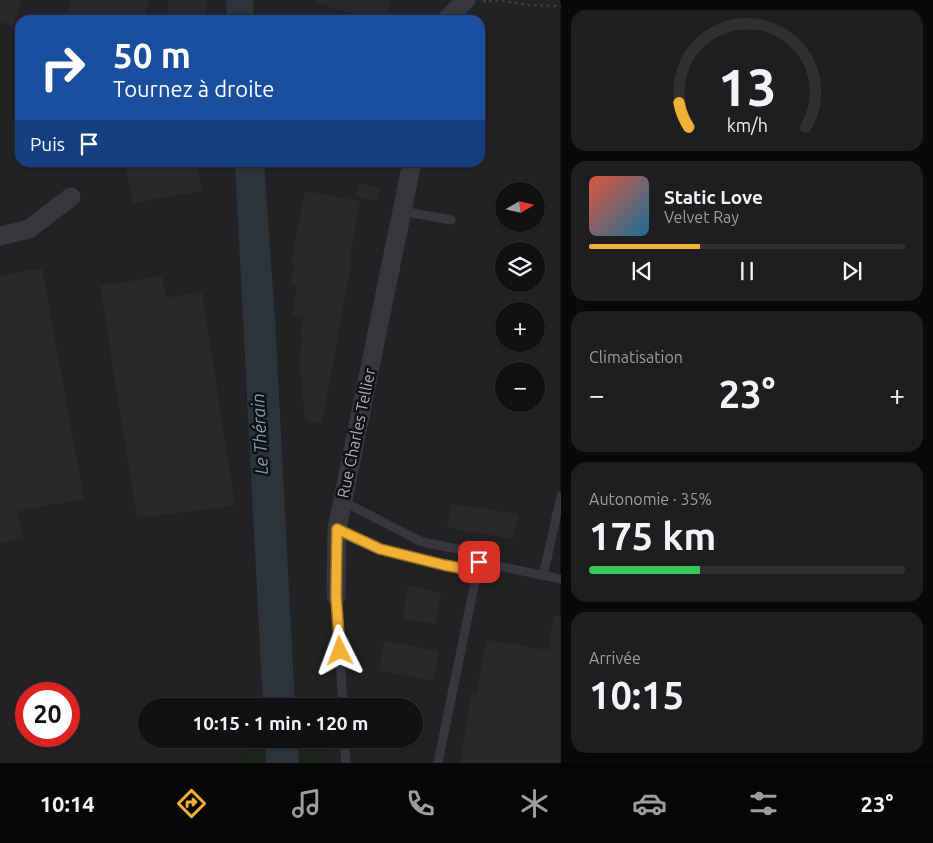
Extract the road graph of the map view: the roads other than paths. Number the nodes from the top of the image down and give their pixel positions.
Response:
1 (447, 0) edge
2 (478, 1) edge
3 (446, 15) edge
4 (454, 15) edge
5 (411, 167) edge
6 (71, 197) dead end
7 (402, 211) junction
8 (451, 220) dead end
9 (0, 236) edge
10 (560, 496) edge
11 (342, 501) junction
12 (337, 529) junction
13 (479, 562) junction
14 (543, 576) junction
15 (560, 579) edge
16 (336, 596) joint
17 (342, 698) edge
18 (345, 748) edge
19 (346, 763) edge
20 (438, 763) edge

1 - 3 street
2 - 4 street
5 - 7 street, Rue Charles Tellier
6 - 9 street
7 - 8 lane
7 - 11 street, Rue Charles Tellier
10 - 14 lane
11 - 12 street, Rue Charles Tellier
11 - 13 lane
12 - 13 lane
12 - 16 street, Rue Charles Tellier
13 - 14 lane
13 - 20 lane
14 - 15 lane
16 - 17 lane, Rue Charles Tellier
18 - 19 lane

